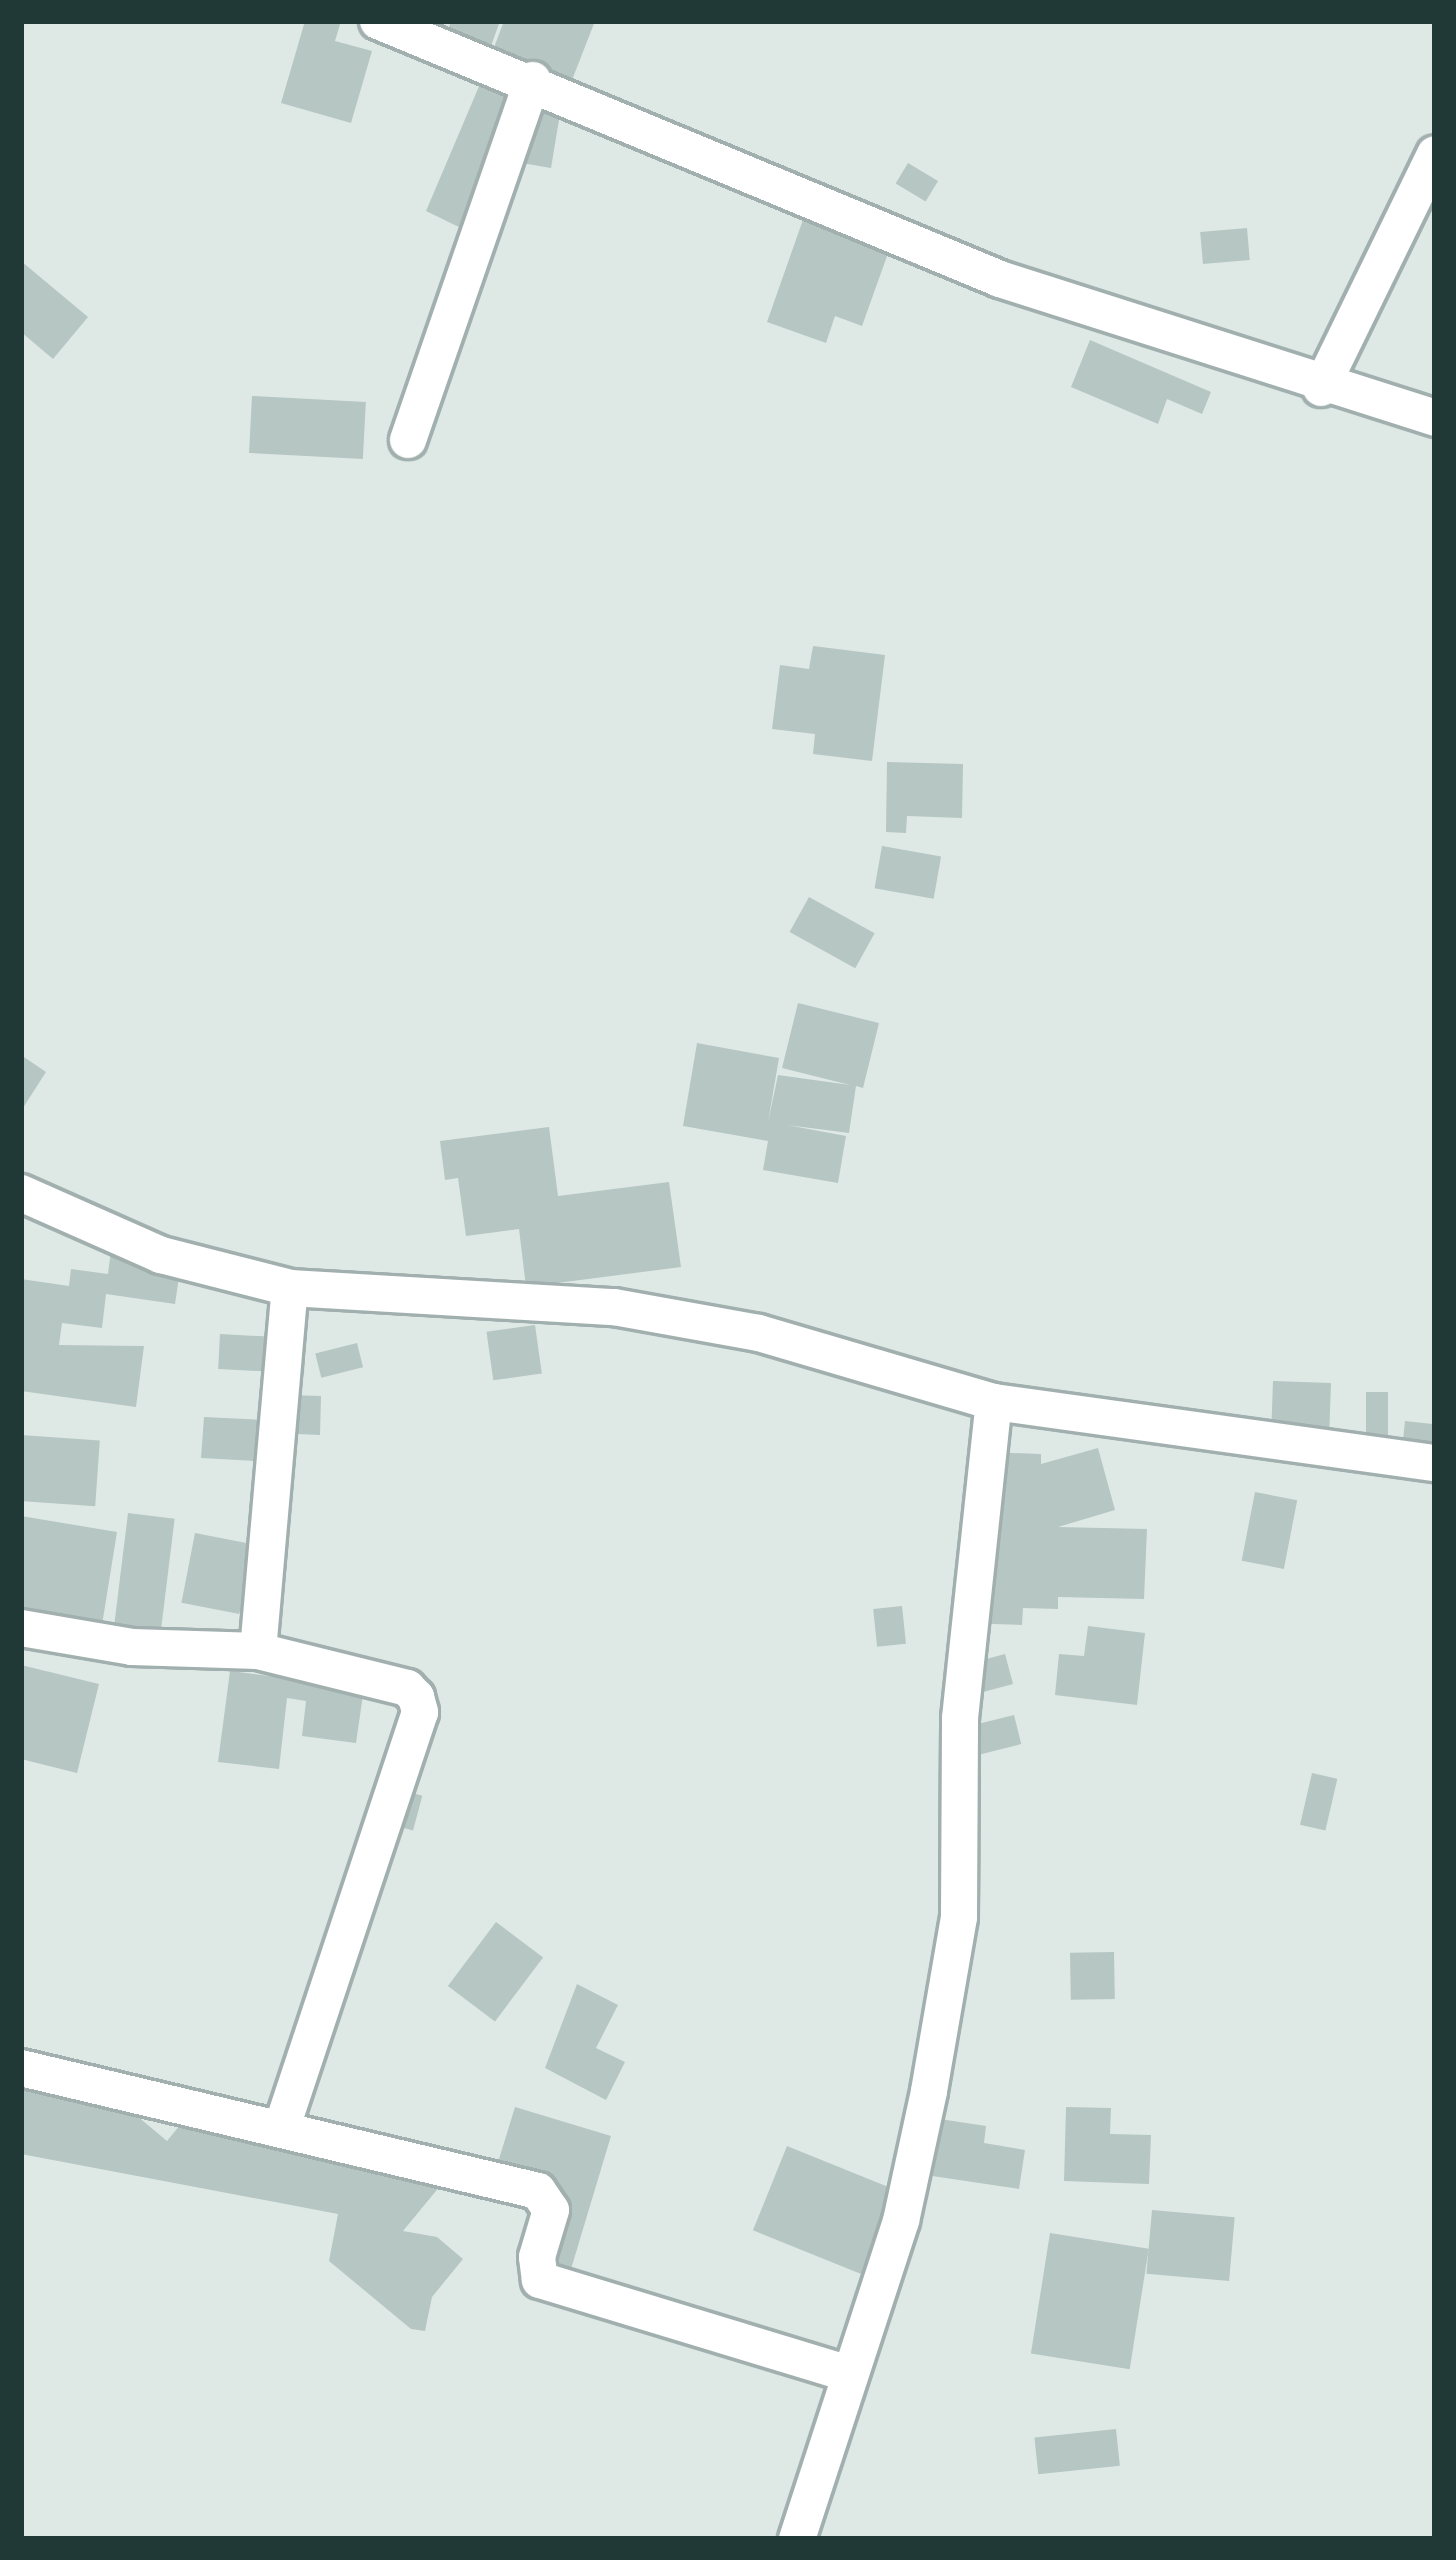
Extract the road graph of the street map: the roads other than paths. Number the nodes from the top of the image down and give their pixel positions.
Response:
1 (378, 21) edge
2 (533, 80) junction
3 (1435, 154) edge
4 (1322, 388) junction
5 (1435, 418) edge
6 (408, 440) dead end
7 (21, 1193) edge
8 (290, 1288) junction
9 (994, 1402) junction
10 (1435, 1463) edge
11 (21, 1628) edge
12 (258, 1651) junction
13 (21, 2068) edge
14 (282, 2128) junction
15 (849, 2374) junction
16 (797, 2539) edge

1 - 2 street
2 - 4 street
2 - 6 street
3 - 4 street
4 - 5 street
7 - 8 street
8 - 9 street
8 - 12 street
9 - 10 street
9 - 15 street
11 - 12 street
12 - 14 street
13 - 14 street
14 - 15 street
15 - 16 street

